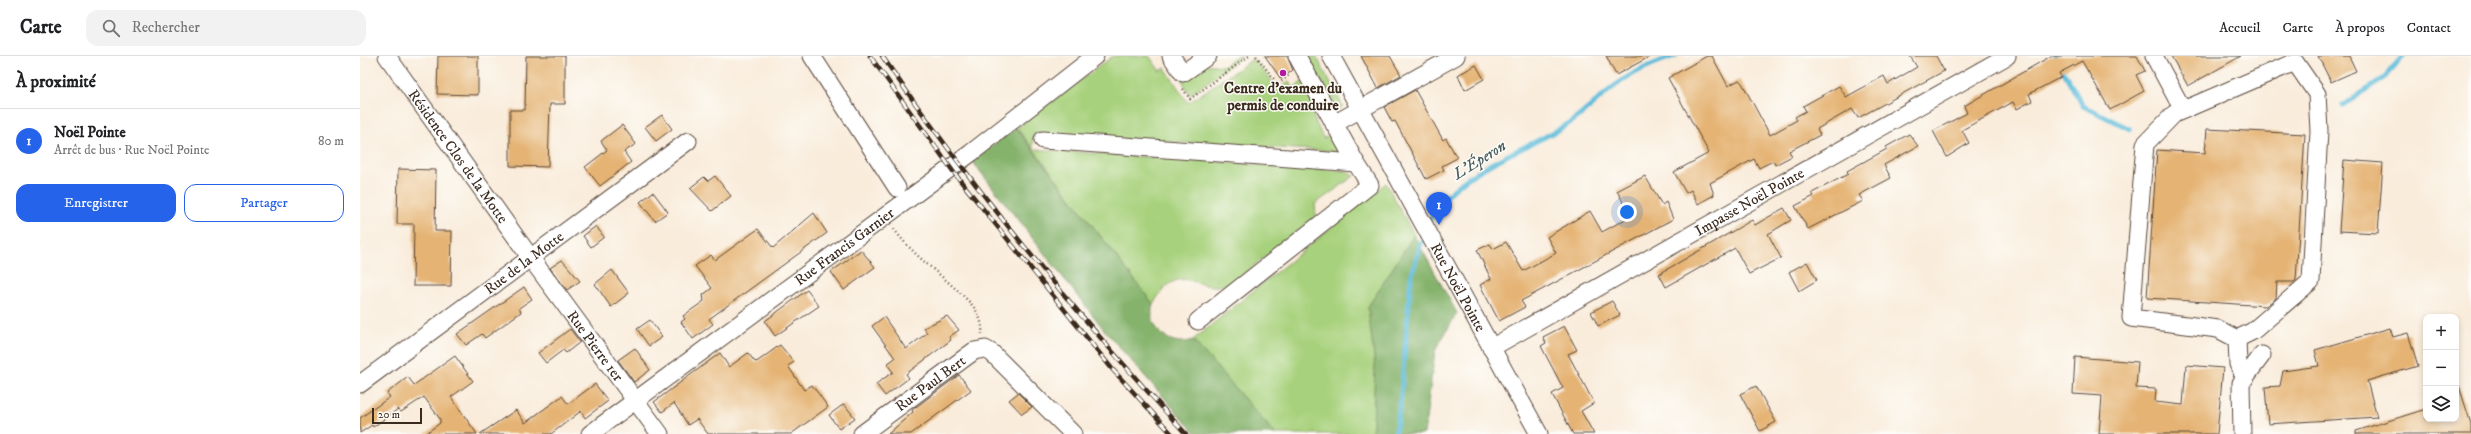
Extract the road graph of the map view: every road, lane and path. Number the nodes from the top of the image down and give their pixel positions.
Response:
1 (387, 56) edge
2 (812, 56) edge
3 (1095, 56) edge
4 (1171, 56) edge
5 (1208, 56) edge
6 (1256, 56) edge
7 (1331, 56) edge
8 (1456, 56) edge
9 (2007, 56) edge
10 (2154, 56) edge
11 (2295, 59) edge
12 (1077, 61) edge
13 (1300, 61) edge
14 (1360, 110) junction
15 (2183, 110) junction
16 (1334, 124) junction
17 (1043, 140) dead end
18 (688, 141) dead end
19 (1356, 163) junction
20 (897, 188) dead end
21 (885, 218) junction
22 (530, 257) junction
23 (1198, 321) dead end
24 (2237, 338) junction
25 (1491, 348) junction
26 (980, 349) junction
27 (2262, 355) dead end
28 (2244, 378) junction
29 (360, 384) edge
30 (635, 400) junction
31 (590, 434) edge
32 (660, 434) edge
33 (862, 434) edge
34 (1073, 434) edge
35 (1539, 434) edge
36 (2242, 434) edge

1 - 22 street, Résidence Clos de la Motte
2 - 20 street
3 - 12 street, Rue Francis Garnier
4 - 5 street
6 - 13 path
7 - 14 street, Rue Noël Pointe
8 - 14 street
9 - 25 street, Impasse Noël Pointe
10 - 15 street
11 - 15 street
11 - 24 street
12 - 21 street, Rue Francis Garnier
13 - 16 street
14 - 16 street
14 - 25 street, Rue Noël Pointe
15 - 24 street
16 - 19 street
17 - 19 street
18 - 22 street, Rue de la Motte
19 - 23 street
21 - 26 path
21 - 30 street, Rue Francis Garnier
22 - 29 street, Rue de la Motte
22 - 30 street, Rue Pierre 1er
24 - 28 street
25 - 35 street, Rue Noël Pointe
26 - 33 street, Rue Paul Bert
26 - 34 street
27 - 28 street
28 - 36 street
30 - 31 street, Rue Francis Garnier
30 - 32 street, Rue Pierre 1er

